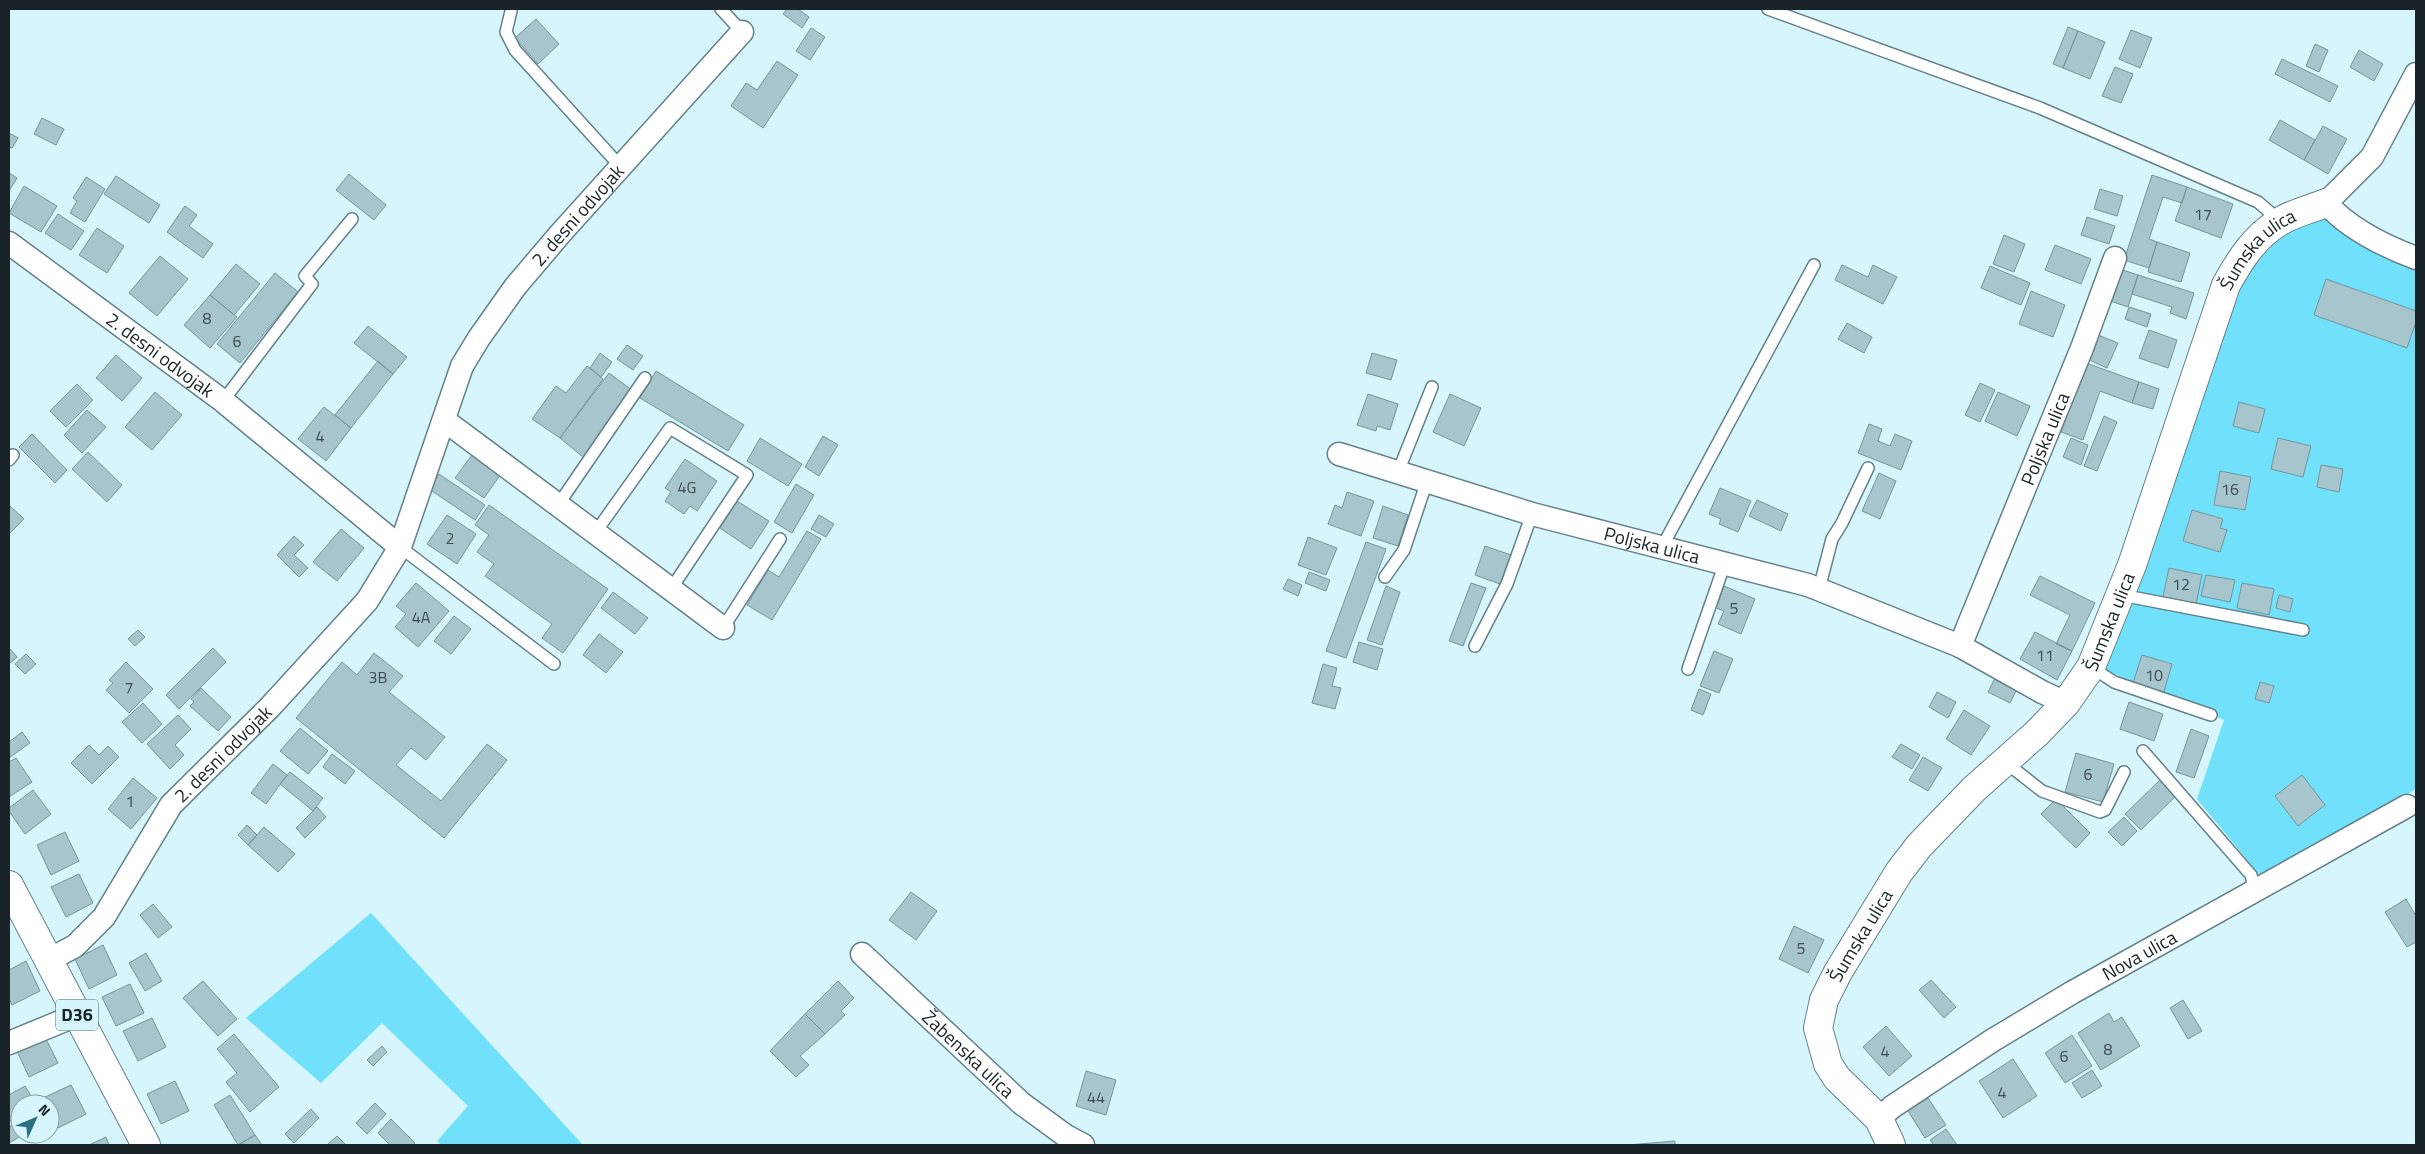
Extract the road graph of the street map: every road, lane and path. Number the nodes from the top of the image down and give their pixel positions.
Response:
1 (721, 9) edge
2 (1768, 9) edge
3 (511, 11) dead end
4 (742, 32) joint
5 (2416, 74) edge
6 (620, 166) junction
7 (2326, 203) junction
8 (352, 219) dead end
9 (2280, 221) junction
10 (9, 243) edge
11 (2115, 258) dead end
12 (2416, 258) edge
13 (1814, 265) dead end
14 (645, 378) dead end
15 (1432, 387) dead end
16 (224, 401) junction
17 (444, 420) junction
18 (1340, 454) dead end
19 (1868, 468) dead end
20 (1398, 472) junction
21 (1426, 481) junction
22 (558, 504) junction
23 (1532, 514) junction
24 (595, 533) junction
25 (780, 539) dead end
26 (400, 547) junction
27 (1662, 547) junction
28 (1726, 563) junction
29 (1385, 577) dead end
30 (671, 589) junction
31 (1819, 590) junction
32 (2121, 595) junction
33 (723, 628) joint
34 (2303, 630) dead end
35 (1475, 646) dead end
36 (1960, 646) junction
37 (554, 664) dead end
38 (2090, 667) junction
39 (1688, 669) dead end
40 (2066, 703) junction
41 (2211, 715) dead end
42 (2143, 751) dead end
43 (2005, 762) junction
44 (2124, 772) dead end
45 (2412, 804) edge
46 (2256, 890) junction
47 (11, 893) edge
48 (862, 954) dead end
49 (49, 960) junction
50 (77, 1015) junction
51 (9, 1042) edge
52 (1879, 1119) junction
53 (146, 1145) edge
54 (1083, 1145) edge
55 (1891, 1145) edge

1 - 4 lane
2 - 9 lane
3 - 6 lane
4 - 6 street, 2. desni odvojak
5 - 7 street, Šumska ulica
6 - 17 street, 2. desni odvojak
7 - 9 street, Šumska ulica
7 - 12 street
8 - 16 lane
9 - 32 street, Šumska ulica
10 - 16 street, 2. desni odvojak
11 - 36 street, Poljska ulica
13 - 27 lane
14 - 22 lane
15 - 20 lane
16 - 26 street, 2. desni odvojak
17 - 22 street
17 - 26 street, 2. desni odvojak
18 - 20 street, Poljska ulica
19 - 31 lane
20 - 21 street, Poljska ulica
21 - 23 street, Poljska ulica
21 - 29 lane
22 - 24 street
23 - 27 street, Poljska ulica
23 - 35 lane
24 - 30 street
24 - 30 lane
25 - 33 lane
26 - 37 lane
26 - 49 street, 2. desni odvojak
27 - 28 street, Poljska ulica
28 - 31 street, Poljska ulica
28 - 39 lane
30 - 33 street
31 - 36 street, Poljska ulica
32 - 34 lane
32 - 38 street, Šumska ulica
36 - 40 street, Poljska ulica
38 - 40 street, Šumska ulica
38 - 41 lane
40 - 43 street, Šumska ulica
42 - 46 lane
43 - 44 lane
43 - 52 street, Šumska ulica
45 - 46 street, Nova ulica
46 - 52 street, Nova ulica
47 - 49 street, D36
48 - 54 street, Žabenska ulica
49 - 50 street, D36
50 - 51 street
50 - 53 street, D36
52 - 55 street, Šumska ulica

